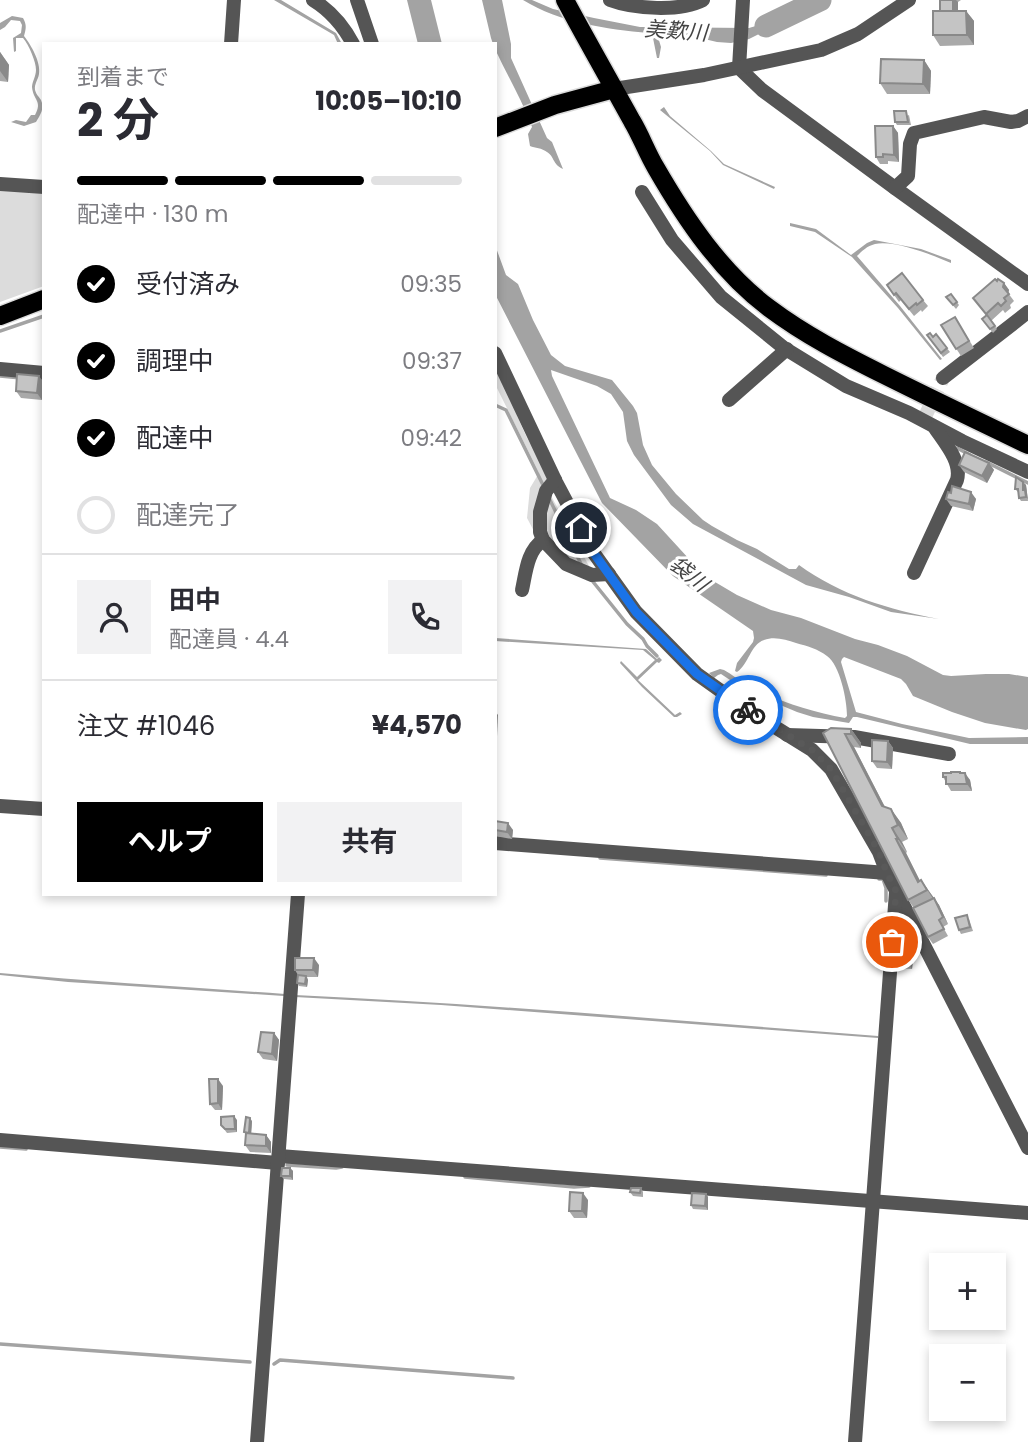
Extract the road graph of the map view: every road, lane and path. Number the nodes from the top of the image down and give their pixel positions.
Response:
1 (234, 0) edge
2 (313, 0) edge
3 (357, 0) edge
4 (565, 0) edge
5 (610, 0) edge
6 (703, 0) edge
7 (743, 0) edge
8 (909, 0) edge
9 (232, 42) edge
10 (352, 42) edge
11 (371, 42) edge
12 (740, 68) junction
13 (614, 89) junction
14 (1028, 116) edge
15 (497, 127) edge
16 (0, 184) edge
17 (42, 187) edge
18 (895, 188) junction
19 (642, 191) dead end
20 (1023, 279) edge
21 (42, 300) edge
22 (1028, 312) edge
23 (0, 316) edge
24 (787, 349) junction
25 (497, 357) edge
26 (0, 369) edge
27 (42, 373) edge
28 (943, 378) tunnel mouth
29 (729, 400) dead end
30 (934, 427) junction
31 (1028, 444) edge
32 (1028, 472) edge
33 (555, 480) junction
34 (543, 540) junction
35 (914, 573) dead end
36 (609, 574) junction
37 (522, 590) dead end
38 (786, 735) junction
39 (949, 754) dead end
40 (0, 806) edge
41 (42, 809) edge
42 (497, 842) edge
43 (887, 873) junction
44 (896, 891) junction
45 (298, 896) edge
46 (0, 1140) edge
47 (1028, 1148) edge
48 (278, 1159) junction
49 (873, 1200) junction
50 (1028, 1213) edge
51 (257, 1442) edge
52 (855, 1442) edge

1 - 9 street
2 - 10 street
3 - 11 street
4 - 13 main road
5 - 6 street
7 - 12 street
8 - 12 street
12 - 13 street
12 - 18 street
13 - 15 main road
13 - 31 main road
14 - 18 street
16 - 17 street
18 - 20 street
19 - 24 street
21 - 23 main road
22 - 28 street
24 - 29 street
24 - 30 street
25 - 33 street
26 - 27 street
30 - 32 street
30 - 35 street
33 - 34 street
33 - 36 street
34 - 36 street
34 - 37 street
36 - 38 street
38 - 39 street
38 - 43 street
40 - 41 street
42 - 43 street
43 - 44 street
44 - 47 street
44 - 49 street
45 - 48 street
46 - 48 street
48 - 49 street
48 - 51 street
49 - 50 street
49 - 52 street

